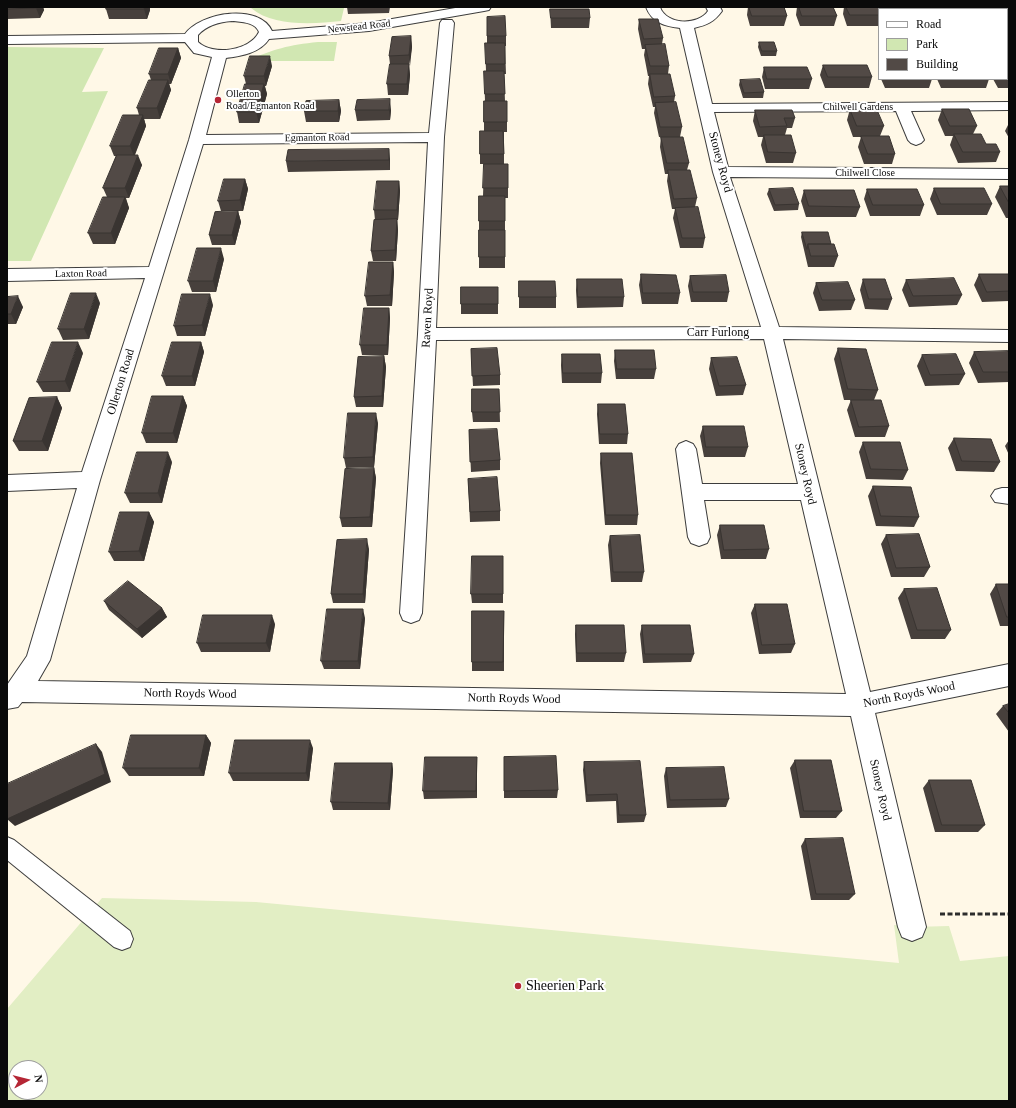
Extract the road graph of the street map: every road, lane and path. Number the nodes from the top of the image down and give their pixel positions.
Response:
1 (484, 7) edge
2 (653, 7) edge
3 (713, 7) edge
4 (234, 12) edge
5 (449, 17) junction
6 (686, 25) junction
7 (266, 35) junction
8 (190, 38) junction
9 (7, 40) edge
10 (220, 55) junction
11 (901, 106) junction
12 (1009, 106) edge
13 (706, 108) junction
14 (436, 137) junction
15 (197, 140) junction
16 (916, 140) dead end
17 (722, 172) junction
18 (1009, 174) edge
19 (155, 272) junction
20 (7, 275) edge
21 (772, 333) junction
22 (427, 334) junction
23 (1009, 336) edge
24 (686, 449) dead end
25 (90, 480) junction
26 (7, 483) edge
27 (693, 492) junction
28 (809, 492) junction
29 (699, 538) dead end
30 (411, 613) dead end
31 (1009, 675) edge
32 (12, 696) edge
33 (861, 705) junction
34 (7, 848) edge
35 (1009, 914) edge
36 (910, 920) joint
37 (122, 939) dead end

1 - 5 street, Newstead Road
2 - 6 street
3 - 6 street
4 - 7 street
4 - 8 street
5 - 7 street, Newstead Road
5 - 14 street, Raven Royd
6 - 13 street, Stoney Royd
7 - 10 street
8 - 9 street
8 - 10 street
10 - 15 street, Ollerton Road
11 - 12 street, Chilwell Gardens
11 - 13 street, Chilwell Gardens
11 - 16 street
13 - 17 street, Stoney Royd
14 - 15 street, Egmanton Road
14 - 22 street, Raven Royd
15 - 19 street, Ollerton Road
17 - 18 street, Chilwell Close
17 - 21 street, Stoney Royd
19 - 20 street, Laxton Road
19 - 25 street, Ollerton Road
21 - 22 street, Carr Furlong
21 - 23 street, Carr Furlong
21 - 28 street, Stoney Royd
22 - 30 street, Raven Royd
24 - 27 street
25 - 26 street
25 - 32 street, Ollerton Road
27 - 28 street
27 - 29 street
28 - 33 street, Stoney Royd
31 - 33 street, North Royds Wood
32 - 33 street, North Royds Wood
33 - 36 street, Stoney Royd
34 - 37 lane
35 - 36 path

